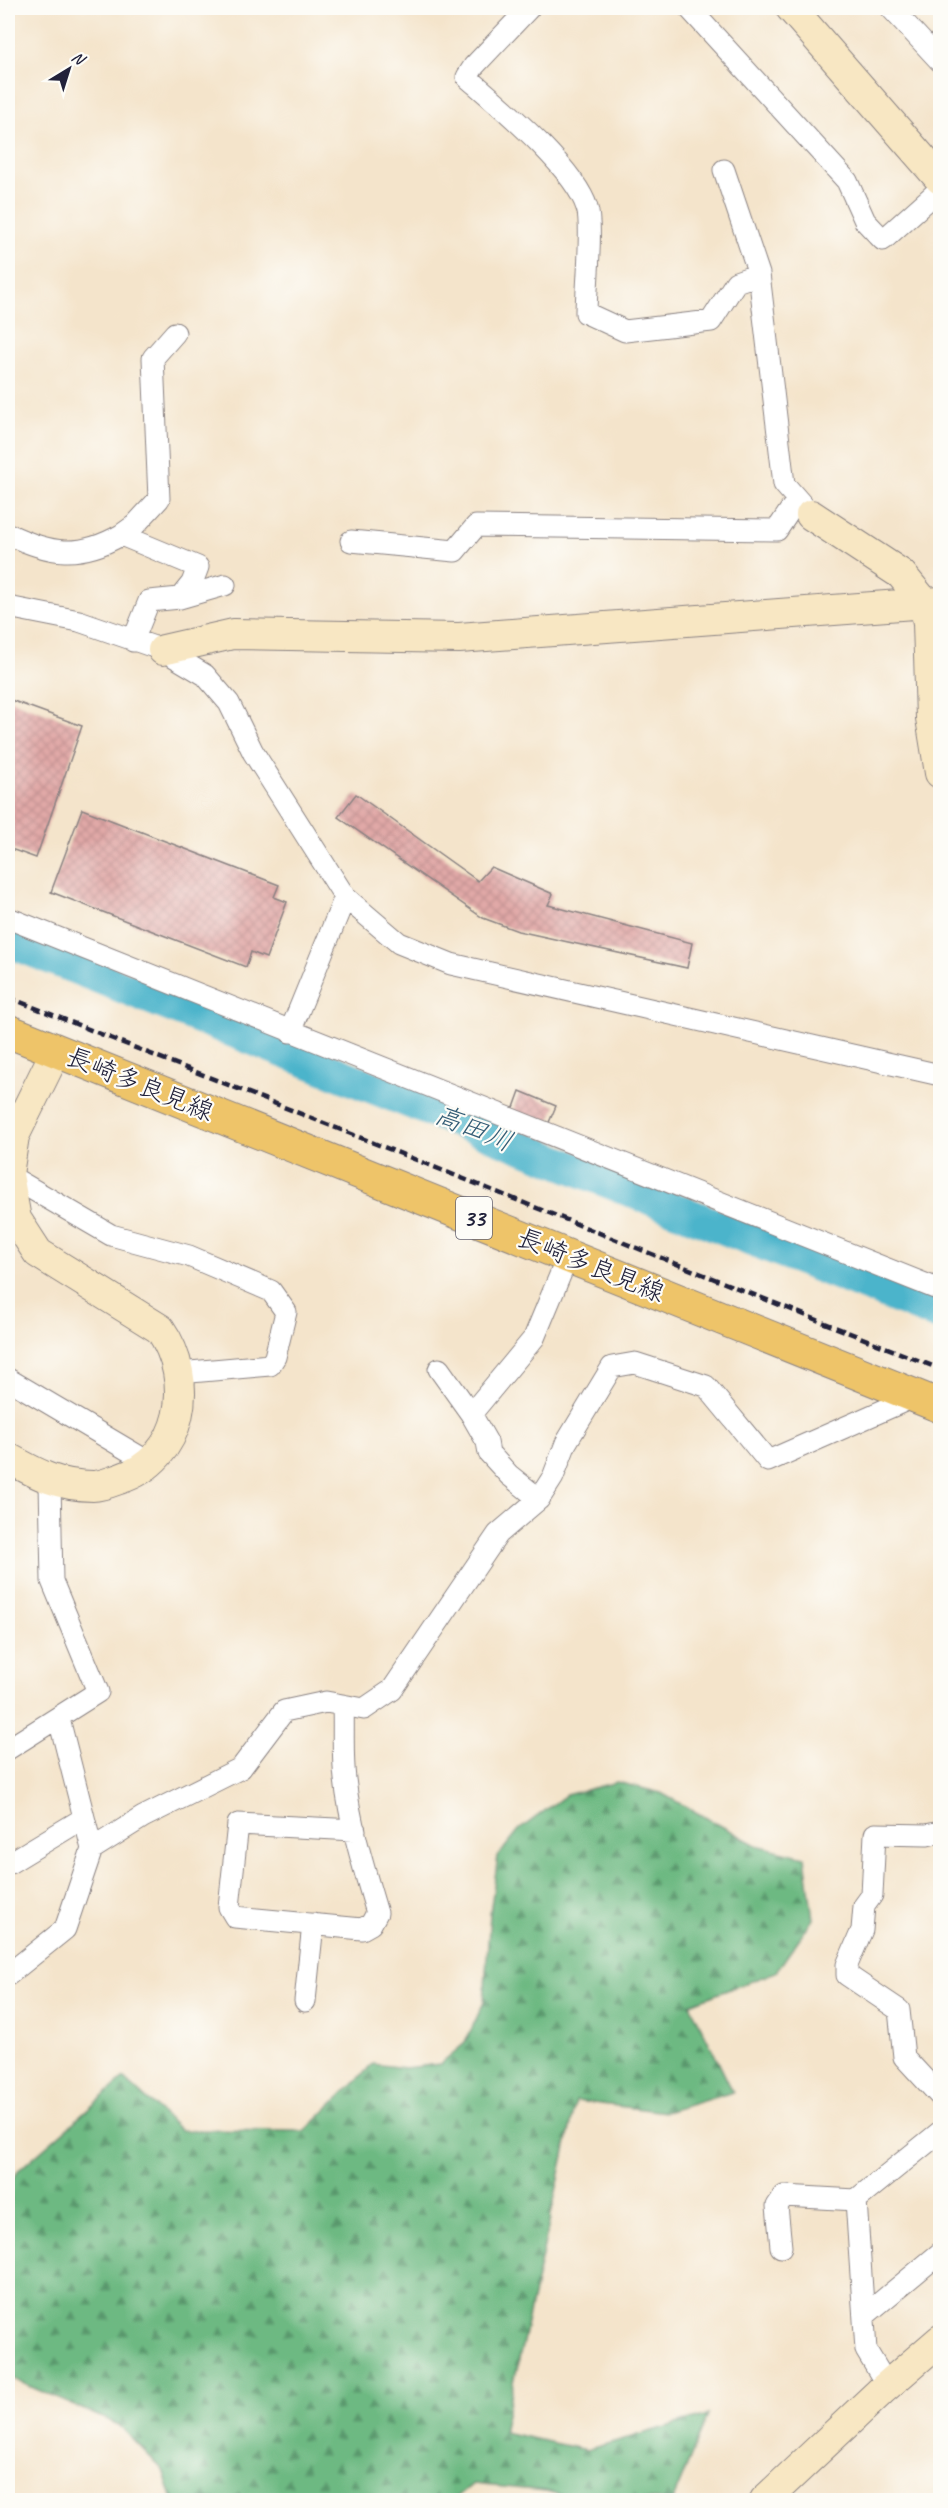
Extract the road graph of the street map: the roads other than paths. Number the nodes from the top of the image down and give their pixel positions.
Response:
1 (529, 8) edge
2 (689, 8) edge
3 (791, 8) edge
4 (891, 8) edge
5 (940, 61) edge
6 (724, 170) dead end
7 (940, 179) edge
8 (940, 189) edge
9 (759, 274) junction
10 (175, 333) dead end
11 (804, 507) junction
12 (8, 534) edge
13 (121, 535) junction
14 (351, 541) dead end
15 (225, 585) dead end
16 (180, 598) junction
17 (932, 602) edge
18 (8, 607) edge
19 (133, 641) junction
20 (163, 650) junction
21 (940, 773) edge
22 (345, 897) junction
23 (8, 918) edge
24 (8, 1031) edge
25 (290, 1032) junction
26 (56, 1051) junction
27 (940, 1075) edge
28 (8, 1174) edge
29 (568, 1256) junction
30 (940, 1290) edge
31 (439, 1369) dead end
32 (179, 1373) junction
33 (8, 1379) edge
34 (928, 1401) edge
35 (471, 1414) junction
36 (8, 1458) edge
37 (150, 1462) junction
38 (50, 1482) junction
39 (539, 1500) junction
40 (343, 1705) junction
41 (59, 1719) junction
42 (8, 1749) edge
43 (84, 1818) junction
44 (355, 1830) junction
45 (940, 1832) edge
46 (92, 1850) junction
47 (8, 1864) edge
48 (313, 1924) junction
49 (8, 1975) edge
50 (305, 2001) dead end
51 (940, 2096) edge
52 (940, 2132) edge
53 (856, 2200) junction
54 (781, 2247) dead end
55 (940, 2253) edge
56 (864, 2316) junction
57 (940, 2340) edge
58 (887, 2385) junction
59 (765, 2500) edge

1 - 9 street
2 - 8 street
3 - 7 street
4 - 5 street
6 - 9 street
9 - 11 street
10 - 13 street
11 - 14 street
11 - 17 street
12 - 13 street
13 - 16 street
15 - 16 street
16 - 19 street
17 - 20 street
17 - 21 street
18 - 19 street
19 - 20 street
20 - 22 street
22 - 25 street
22 - 27 street
23 - 25 street
24 - 26 main road, 長崎多良見線 / 33
25 - 30 street
26 - 28 street
26 - 29 main road, 長崎多良見線 / 33
28 - 32 street
28 - 32 street
29 - 34 main road, 長崎多良見線 / 33
29 - 35 street
31 - 35 street
32 - 37 street
33 - 37 street
34 - 39 street
35 - 39 street
36 - 38 street
37 - 38 street
38 - 41 street
39 - 40 street
40 - 44 street
40 - 46 street
41 - 42 street
41 - 43 street
43 - 46 street
43 - 47 street
44 - 48 street
44 - 48 street
45 - 51 street
46 - 49 street
48 - 50 street
52 - 53 street
53 - 54 street
53 - 56 street
55 - 56 street
56 - 58 street
57 - 58 street
58 - 59 street

